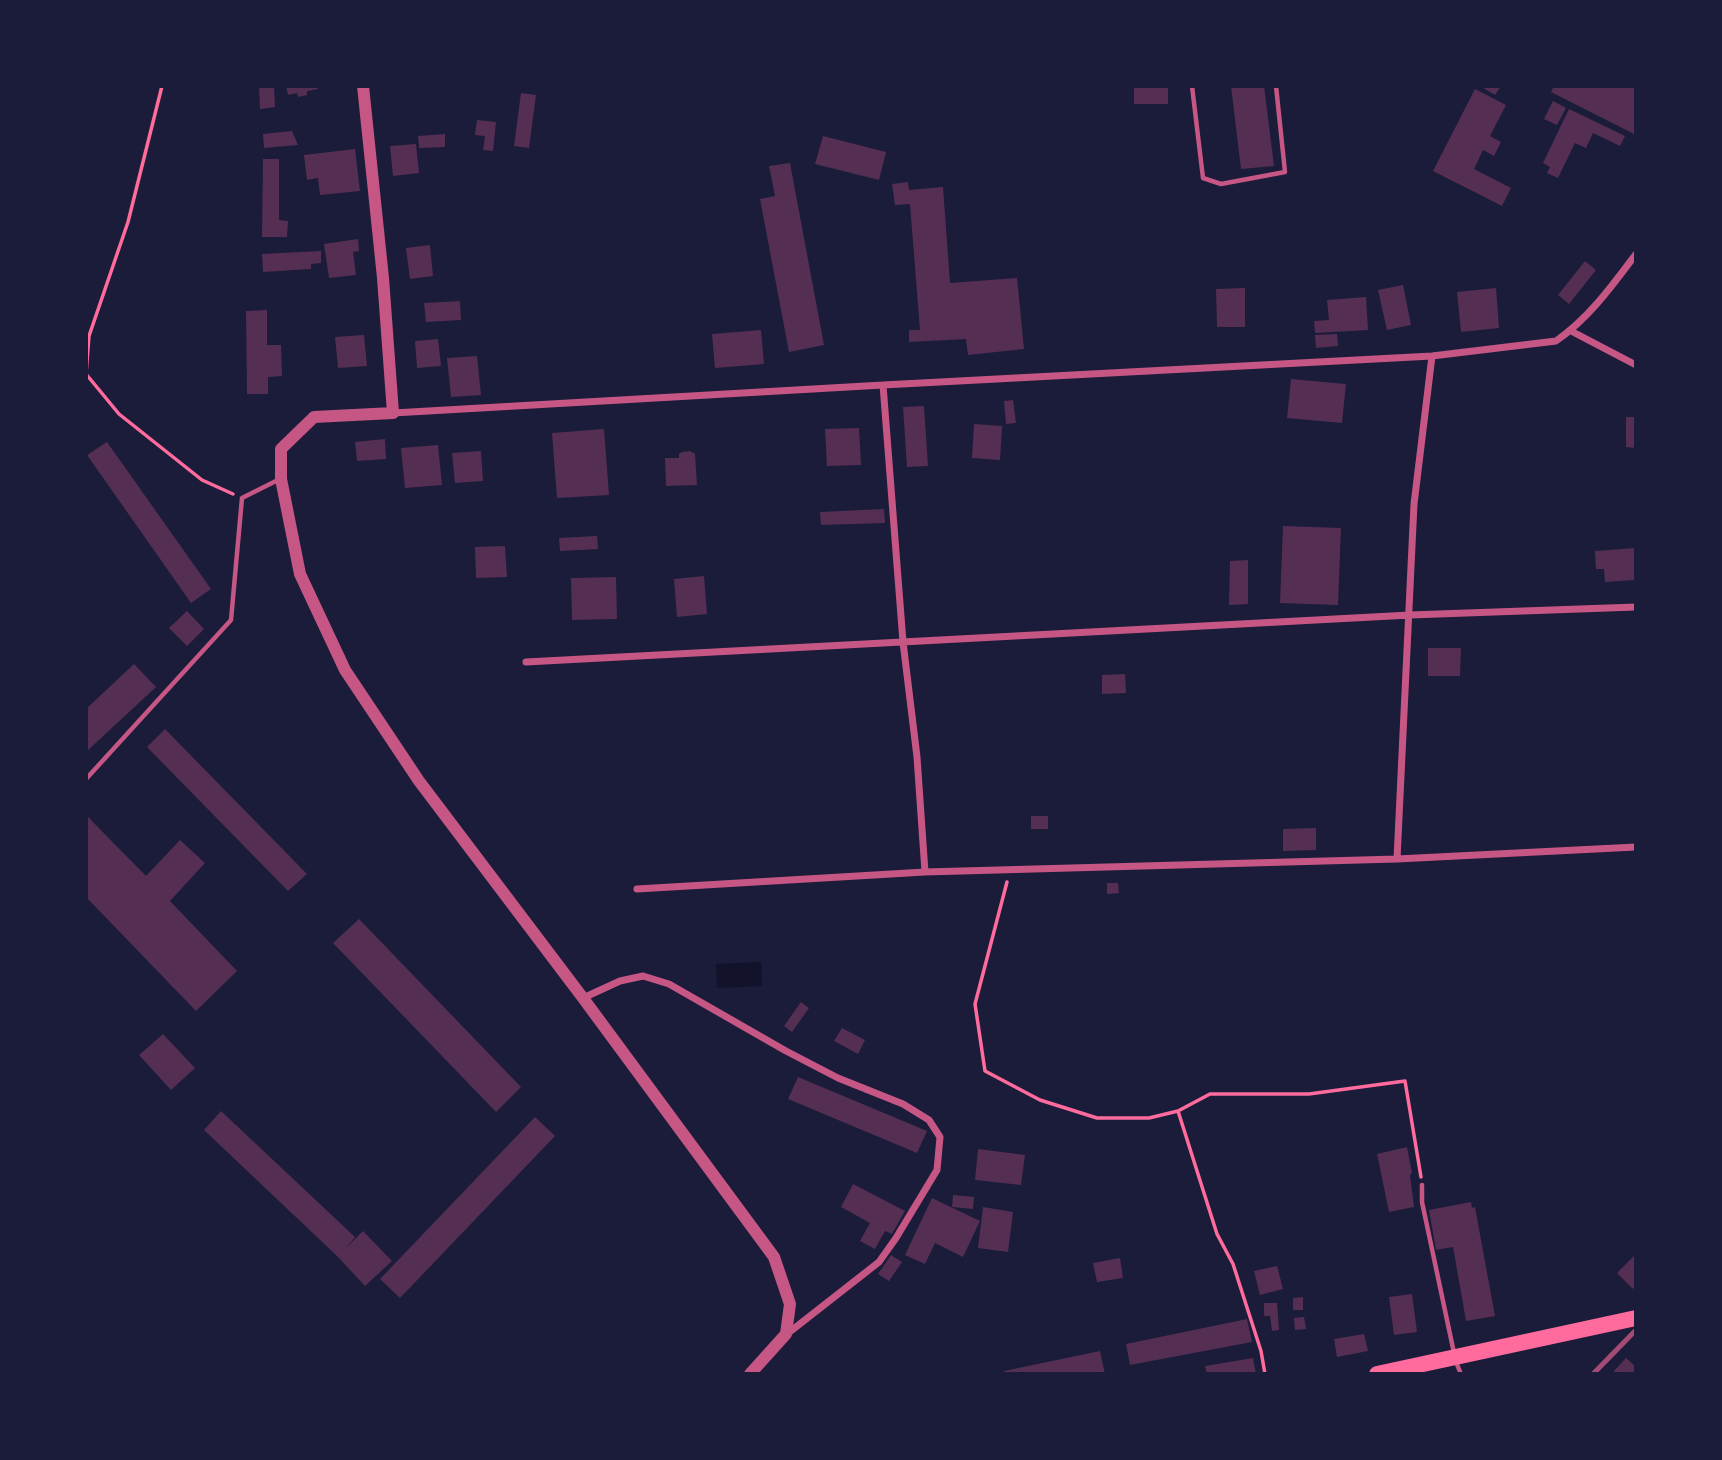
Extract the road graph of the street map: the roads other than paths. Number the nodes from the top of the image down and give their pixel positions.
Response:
1 (363, 86) edge
2 (1192, 86) edge
3 (1276, 86) edge
4 (1636, 254) edge
5 (1571, 331) junction
6 (1432, 356) junction
7 (1636, 366) edge
8 (883, 384) junction
9 (393, 414) junction
10 (281, 479) junction
11 (1636, 607) edge
12 (1410, 615) junction
13 (903, 642) junction
14 (526, 662) dead end
15 (86, 779) edge
16 (1636, 847) edge
17 (1397, 859) junction
18 (925, 872) junction
19 (638, 889) dead end
20 (583, 998) junction
21 (1422, 1185) road end
22 (1636, 1318) edge
23 (786, 1334) junction
24 (1455, 1357) junction
25 (750, 1374) edge
26 (1377, 1374) edge
27 (1461, 1374) edge

1 - 9 street
2 - 3 lane
4 - 5 street
5 - 6 street
5 - 7 street
6 - 8 street
6 - 12 street
8 - 9 street
8 - 13 street
9 - 10 street
10 - 15 lane
10 - 20 street
11 - 12 street
12 - 13 street
12 - 17 street
13 - 14 street
13 - 18 street
16 - 17 street
17 - 18 street
18 - 19 street
20 - 23 street
20 - 23 street
21 - 24 lane
22 - 24 main road
23 - 25 street
24 - 26 main road
24 - 27 lane

